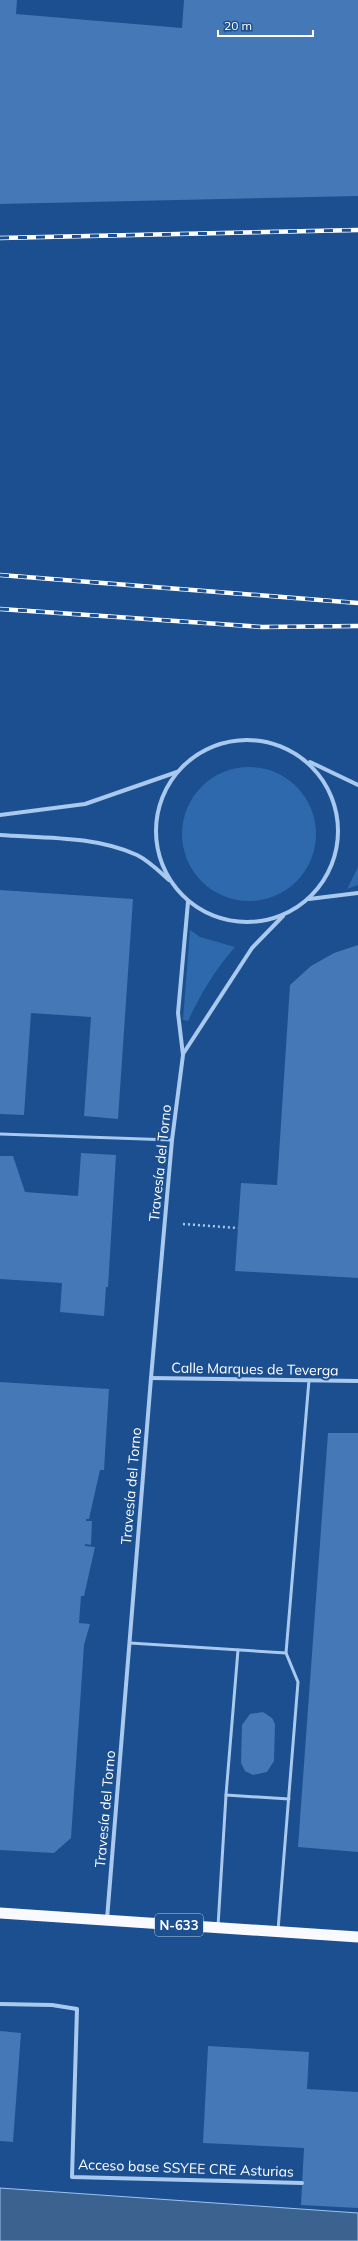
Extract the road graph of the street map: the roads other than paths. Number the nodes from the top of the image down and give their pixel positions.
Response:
1 (308, 761) junction
2 (177, 772) junction
3 (358, 785) edge
4 (0, 815) edge
5 (0, 835) edge
6 (170, 882) junction
7 (358, 893) edge
8 (309, 899) junction
9 (188, 902) junction
10 (283, 916) junction
11 (183, 1054) junction
12 (0, 1134) edge
13 (172, 1140) junction
14 (151, 1378) junction
15 (309, 1380) junction
16 (358, 1381) edge
17 (130, 1644) junction
18 (238, 1650) junction
19 (286, 1653) junction
20 (226, 1795) junction
21 (289, 1799) junction
22 (0, 1913) edge
23 (107, 1920) junction
24 (218, 1927) junction
25 (278, 1932) junction
26 (358, 1937) edge
27 (0, 2004) edge
28 (302, 2183) dead end

1 - 2 street
1 - 3 street
1 - 8 street
2 - 4 street
2 - 6 street
5 - 6 street
6 - 9 street
7 - 8 street
8 - 10 street
9 - 10 street
9 - 11 street, Travesía del Torno
10 - 11 street, Travesía del Torno
11 - 13 street, Travesía del Torno
12 - 13 lane
13 - 14 street, Travesía del Torno
14 - 15 street, Calle Marques de Teverga
14 - 17 street, Travesía del Torno
15 - 16 street, Calle Marques de Teverga
15 - 19 lane
17 - 18 lane
17 - 23 street, Travesía del Torno
18 - 19 lane
18 - 20 lane
19 - 21 lane
20 - 21 lane
20 - 24 lane
21 - 25 lane
22 - 23 highway, N-633
23 - 24 highway, N-633
24 - 25 highway, N-633
25 - 26 highway, N-633
27 - 28 street, Acceso base SSYEE CRE Asturias

